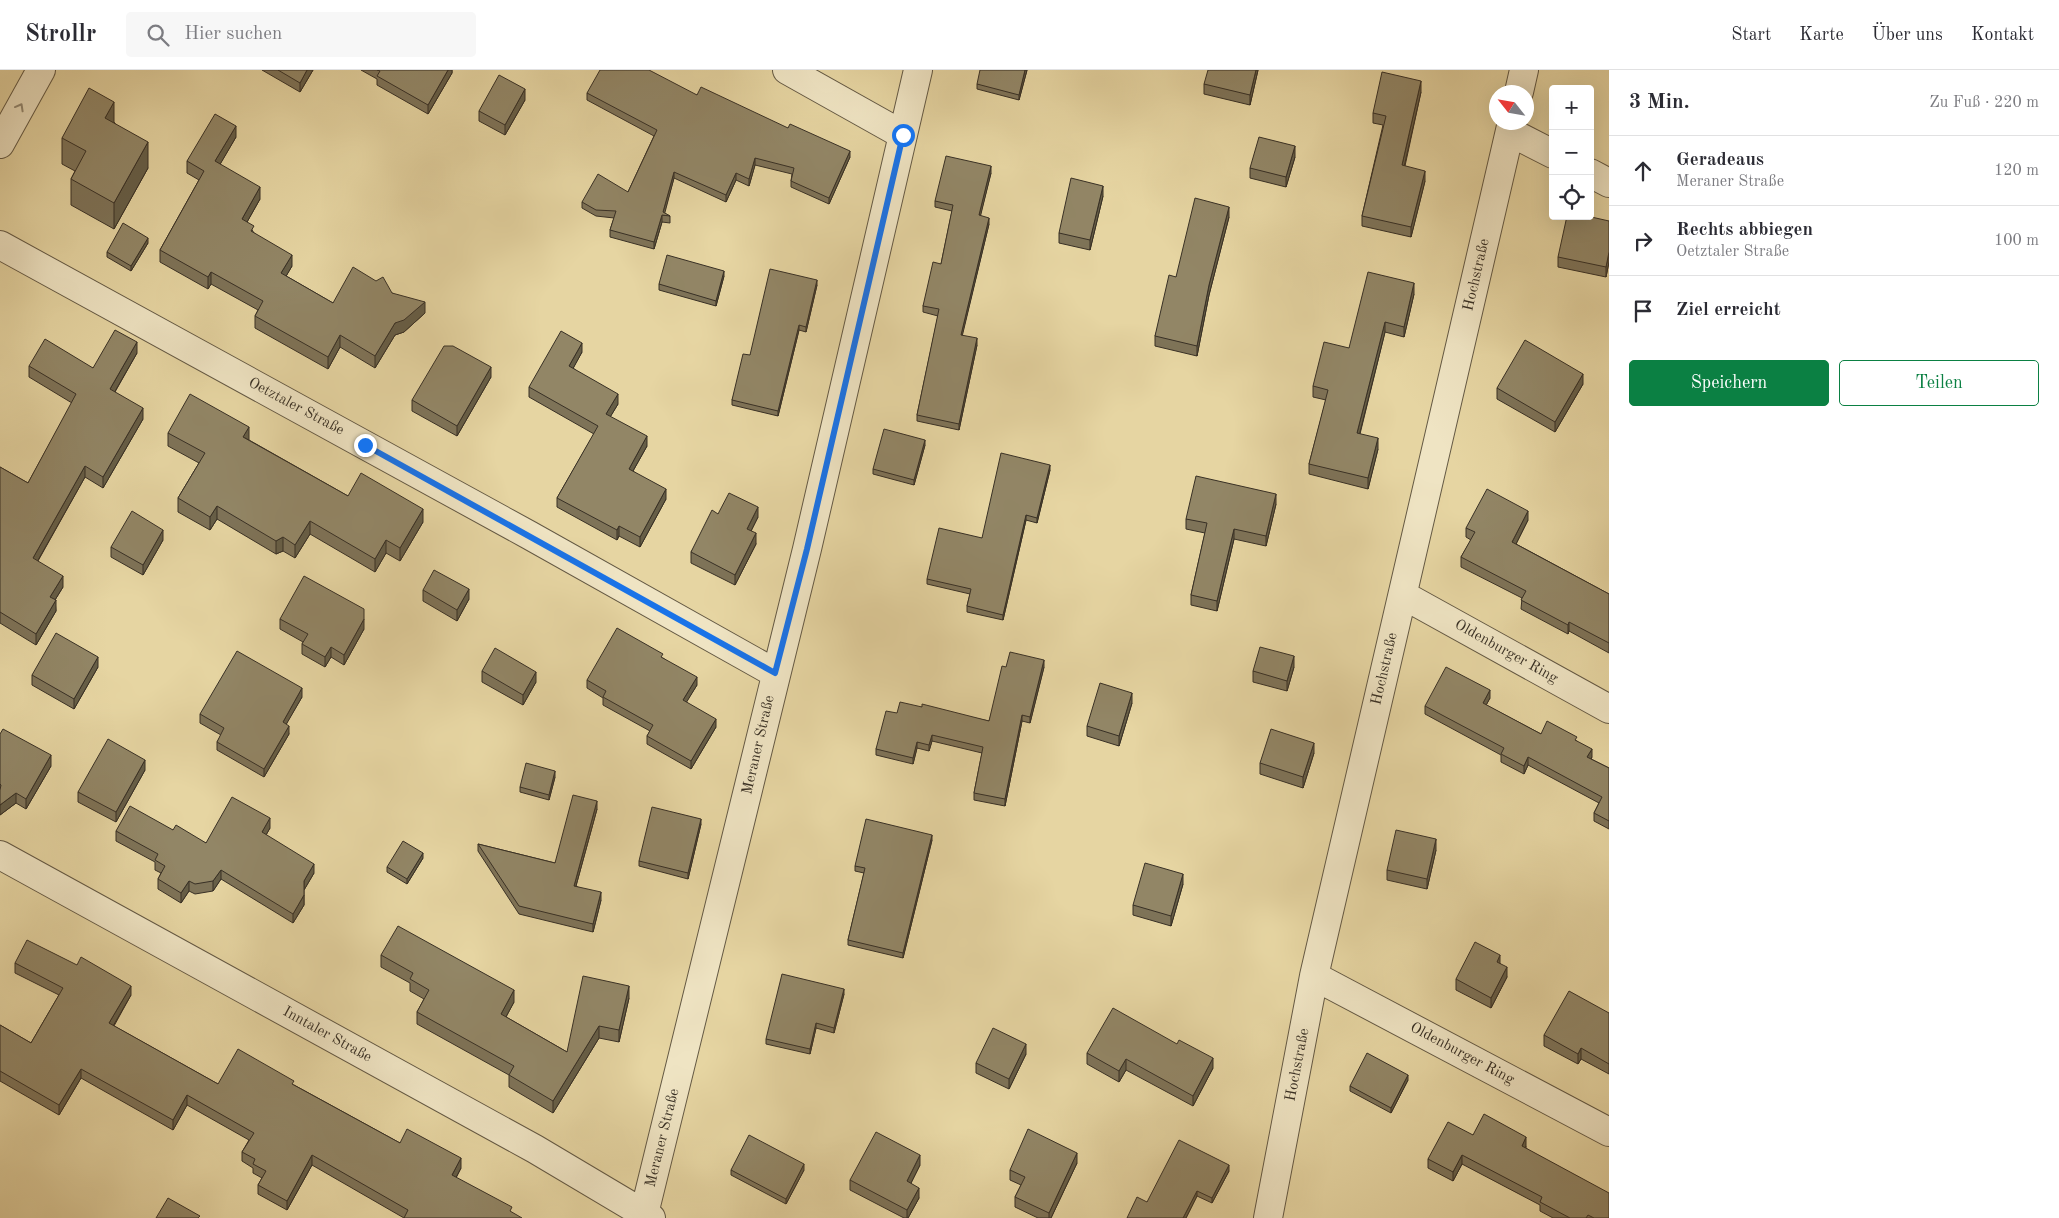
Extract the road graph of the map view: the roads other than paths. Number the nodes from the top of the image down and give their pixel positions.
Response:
1 (40, 70) edge
2 (787, 70) edge
3 (918, 70) edge
4 (1524, 70) edge
5 (1521, 85) edge
6 (1510, 130) edge
7 (1516, 130) edge
8 (903, 135) junction
9 (0, 144) edge
10 (1549, 151) edge
11 (1594, 175) edge
12 (1609, 183) edge
13 (0, 245) edge
14 (1403, 595) junction
15 (775, 673) junction
16 (1609, 709) edge
17 (0, 854) edge
18 (1314, 976) junction
19 (1609, 1132) edge
20 (646, 1217) edge
21 (1268, 1218) edge

9 -> 1 street
2 - 8 street
3 - 8 street, Meraner Straße
4 - 5 street
6 - 14 street, Hochstraße
7 - 10 street
8 - 15 street, Meraner Straße
11 - 12 street
13 - 15 street, Oetztaler Straße
14 - 16 street, Oldenburger Ring
14 - 18 street, Hochstraße
15 - 20 street, Meraner Straße
17 - 20 street, Inntaler Straße
18 - 19 street, Oldenburger Ring
18 - 21 street, Hochstraße

